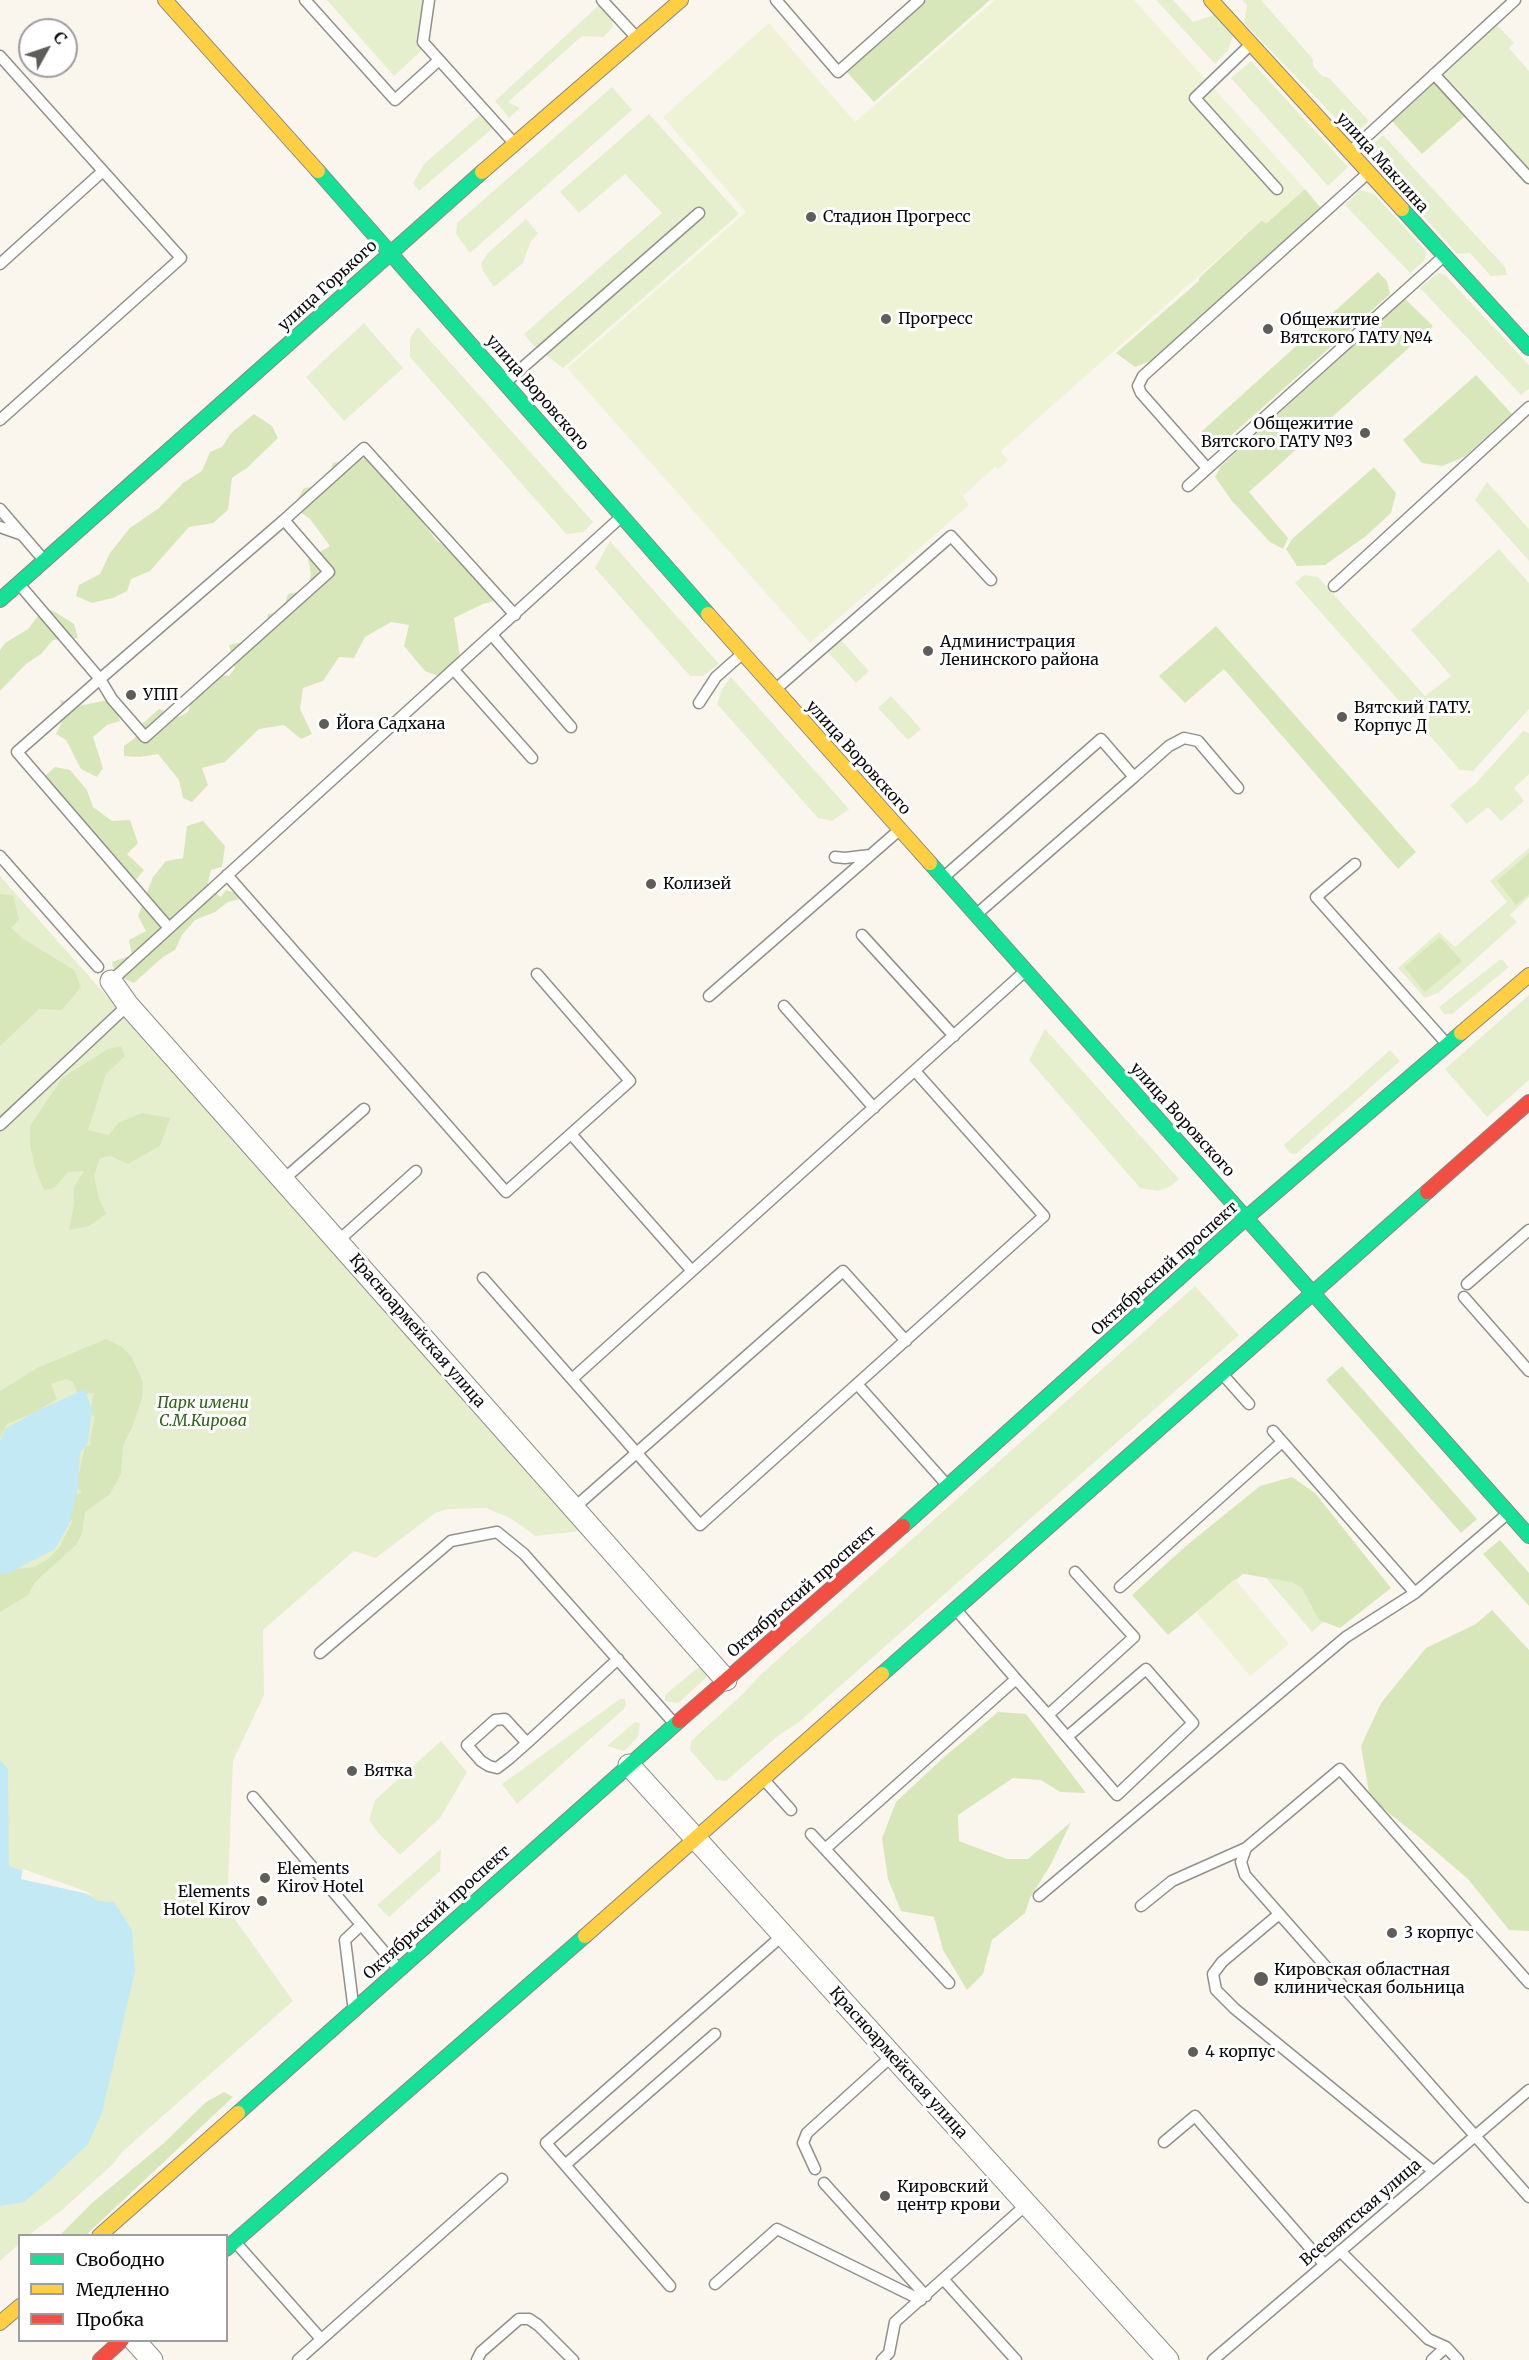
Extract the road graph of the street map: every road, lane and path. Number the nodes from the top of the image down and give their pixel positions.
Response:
1 (165, 0) edge
2 (305, 0) edge
3 (429, 0) edge
4 (602, 0) edge
5 (681, 0) edge
6 (776, 0) edge
7 (919, 0) edge
8 (1210, 0) edge
9 (1515, 0) edge
10 (636, 38) junction
11 (1250, 44) junction
12 (0, 56) edge
13 (439, 60) junction
14 (1434, 74) junction
15 (514, 143) junction
16 (1349, 152) junction
17 (103, 171) junction
18 (1368, 173) junction
19 (1529, 178) edge
20 (1277, 189) dead end
21 (699, 213) dead end
22 (390, 252) junction
23 (1444, 256) junction
24 (0, 264) edge
25 (1528, 344) edge
26 (506, 382) junction
27 (1529, 407) edge
28 (0, 420) edge
29 (1207, 468) junction
30 (1188, 486) dead end
31 (0, 509) edge
32 (622, 516) junction
33 (284, 520) junction
34 (0, 527) edge
35 (20, 534) junction
36 (44, 561) junction
37 (991, 580) dead end
38 (19, 584) junction
39 (1334, 586) dead end
40 (0, 600) edge
41 (514, 615) junction
42 (492, 635) junction
43 (742, 654) junction
44 (454, 669) junction
45 (100, 679) junction
46 (775, 690) junction
47 (699, 703) dead end
48 (572, 727) dead end
49 (532, 758) dead end
50 (1134, 777) junction
51 (1238, 788) dead end
52 (900, 830) junction
53 (870, 855) junction
54 (0, 856) edge
55 (835, 857) dead end
56 (1355, 864) dead end
57 (227, 875) junction
58 (943, 878) junction
59 (976, 915) junction
60 (169, 928) junction
61 (862, 935) dead end
62 (1026, 971) junction
63 (105, 974) junction
64 (537, 974) dead end
65 (1529, 975) edge
66 (709, 996) dead end
67 (128, 1005) junction
68 (783, 1006) dead end
69 (954, 1036) junction
70 (1448, 1045) junction
71 (915, 1071) junction
72 (1529, 1102) edge
73 (874, 1108) junction
74 (364, 1109) dead end
75 (0, 1125) edge
76 (571, 1134) junction
77 (416, 1171) dead end
78 (284, 1179) junction
79 (1246, 1218) junction
80 (1529, 1230) edge
81 (338, 1241) junction
82 (692, 1270) junction
83 (483, 1278) dead end
84 (1467, 1284) dead end
85 (1312, 1293) junction
86 (1464, 1297) dead end
87 (906, 1341) junction
88 (1529, 1371) edge
89 (1221, 1373) junction
90 (572, 1379) junction
91 (857, 1384) junction
92 (1249, 1404) dead end
93 (1273, 1431) dead end
94 (1282, 1442) junction
95 (637, 1453) junction
96 (948, 1487) junction
97 (574, 1508) junction
98 (1508, 1513) junction
99 (1528, 1535) edge
100 (1075, 1572) dead end
101 (1120, 1587) dead end
102 (1415, 1593) junction
103 (955, 1609) junction
104 (320, 1653) dead end
105 (618, 1659) junction
106 (1016, 1679) junction
107 (726, 1680) junction
108 (1048, 1715) junction
109 (675, 1724) junction
110 (1067, 1737) junction
111 (527, 1743) junction
112 (629, 1765) junction
113 (764, 1779) junction
114 (253, 1797) dead end
115 (791, 1810) dead end
116 (811, 1834) dead end
117 (694, 1838) junction
118 (1246, 1848) junction
119 (825, 1849) junction
120 (1039, 1896) dead end
121 (1141, 1906) dead end
122 (1278, 1915) junction
123 (361, 1925) junction
124 (783, 1935) junction
125 (399, 1970) junction
126 (949, 1983) dead end
127 (1529, 1983) edge
128 (354, 2010) junction
129 (715, 2034) dead end
130 (892, 2056) junction
131 (1529, 2090) edge
132 (1474, 2136) junction
133 (1164, 2142) dead end
134 (565, 2165) junction
135 (815, 2169) dead end
136 (1433, 2171) junction
137 (502, 2179) dead end
138 (824, 2183) dead end
139 (1529, 2197) edge
140 (1027, 2205) junction
141 (100, 2234) edge
142 (231, 2245) edge
143 (1340, 2251) junction
144 (1324, 2264) junction
145 (944, 2280) junction
146 (714, 2284) dead end
147 (670, 2286) dead end
148 (923, 2298) junction
149 (18, 2308) edge
150 (0, 2323) edge
151 (321, 2339) junction
152 (120, 2342) edge
153 (136, 2342) edge
154 (1446, 2347) junction
155 (100, 2360) edge
156 (152, 2360) edge
157 (298, 2360) edge
158 (477, 2360) edge
159 (573, 2360) edge
160 (882, 2360) edge
161 (1016, 2360) edge
162 (1168, 2360) edge
163 (1213, 2360) edge
164 (1432, 2360) edge
165 (1458, 2360) edge

1 - 22 main road, улица Воровского
2 - 13 lane
3 - 13 lane
4 - 10 lane
5 - 10 main road, улица Горького
6 - 7 lane
8 - 11 main road, улица Маклина
9 - 14 lane
10 - 15 main road, улица Горького
11 - 16 main road, улица Маклина
11 - 20 lane
12 - 17 lane
13 - 15 lane
14 - 16 lane
14 - 19 lane
15 - 22 main road, улица Горького
16 - 18 main road, улица Маклина
17 - 24 lane
17 - 28 lane
18 - 23 main road, улица Маклина
18 - 29 lane
21 - 26 lane
22 - 26 main road, улица Воровского
22 - 36 main road, улица Горького
23 - 25 main road, улица Маклина
23 - 29 lane
26 - 32 main road, улица Воровского
27 - 39 lane
29 - 30 lane
31 - 35 lane
32 - 41 lane
32 - 43 main road, улица Воровского
33 - 41 lane
33 - 45 lane
33 - 45 lane
34 - 35 lane
35 - 36 lane
36 - 38 main road, улица Горького
37 - 46 lane
38 - 40 main road, улица Горького
38 - 45 lane
41 - 42 lane
42 - 44 lane
42 - 48 lane
43 - 46 main road, улица Воровского
43 - 47 lane
44 - 49 lane
44 - 57 lane
45 - 60 lane
46 - 52 main road, улица Воровского
50 - 51 lane
50 - 58 lane
50 - 59 lane
52 - 53 lane
52 - 58 main road, улица Воровского
53 - 55 lane
53 - 66 lane
54 - 63 lane
56 - 70 lane
57 - 60 lane
57 - 76 lane
58 - 59 main road, улица Воровского
59 - 62 main road, улица Воровского
60 - 63 lane
61 - 69 lane
62 - 69 lane
62 - 79 main road, улица Воровского
63 - 67 street, Красноармейская улица
64 - 76 lane
65 - 70 main road, Октябрьский проспект
67 - 75 lane
67 - 78 street, Красноармейская улица
68 - 73 lane
69 - 71 lane
70 - 79 main road, Октябрьский проспект
71 - 73 lane
71 - 87 lane
72 - 85 main road
73 - 82 lane
74 - 78 lane
76 - 82 lane
77 - 81 lane
78 - 81 street, Красноармейская улица
79 - 85 main road, улица Воровского
79 - 96 main road, Октябрьский проспект
80 - 84 lane
81 - 97 street, Красноармейская улица
82 - 90 lane
83 - 90 lane
85 - 89 main road
85 - 98 main road, улица Воровского
86 - 88 lane
87 - 91 lane
87 - 95 lane
89 - 92 lane
89 - 103 main road
90 - 95 lane
91 - 95 lane
91 - 96 lane
93 - 94 lane
94 - 101 lane
94 - 102 lane
95 - 97 lane
96 - 107 main road, Октябрьский проспект
97 - 107 street, Красноармейская улица
98 - 99 main road, улица Воровского
98 - 102 lane
100 - 108 lane
102 - 120 lane
103 - 106 lane
103 - 113 main road
104 - 105 lane
105 - 109 lane
105 - 111 lane
106 - 108 lane
106 - 119 lane
107 - 109 main road, Октябрьский проспект
108 - 110 lane
109 - 112 main road, Октябрьский проспект
110 - 110 lane
111 - 111 lane
112 - 117 street, Красноармейская улица
112 - 125 main road, Октябрьский проспект
113 - 115 lane
113 - 117 main road
114 - 123 lane
116 - 119 lane
117 - 124 street, Красноармейская улица
117 - 142 main road
118 - 121 lane
118 - 122 lane
118 - 127 lane
119 - 126 lane
122 - 132 lane
122 - 136 lane
123 - 125 lane
123 - 128 lane
124 - 130 street, Красноармейская улица
124 - 134 lane
125 - 128 main road, Октябрьский проспект
128 - 141 main road, Октябрьский проспект
129 - 134 lane
130 - 135 lane
130 - 140 street, Красноармейская улица
131 - 132 lane, Всесвятская улица
132 - 136 lane, Всесвятская улица
132 - 139 lane
133 - 144 lane
134 - 147 lane
136 - 143 lane, Всесвятская улица
137 - 151 lane
138 - 148 lane
140 - 145 lane
140 - 162 street, Красноармейская улица
142 - 151 lane
143 - 144 lane, Всесвятская улица
143 - 154 lane
144 - 163 lane, Всесвятская улица
145 - 148 lane
145 - 161 lane
146 - 148 lane
148 - 160 lane
149 - 150 main road
151 - 157 lane
152 - 155 main road
153 - 156 street
154 - 164 lane
154 - 165 lane
158 - 159 lane

